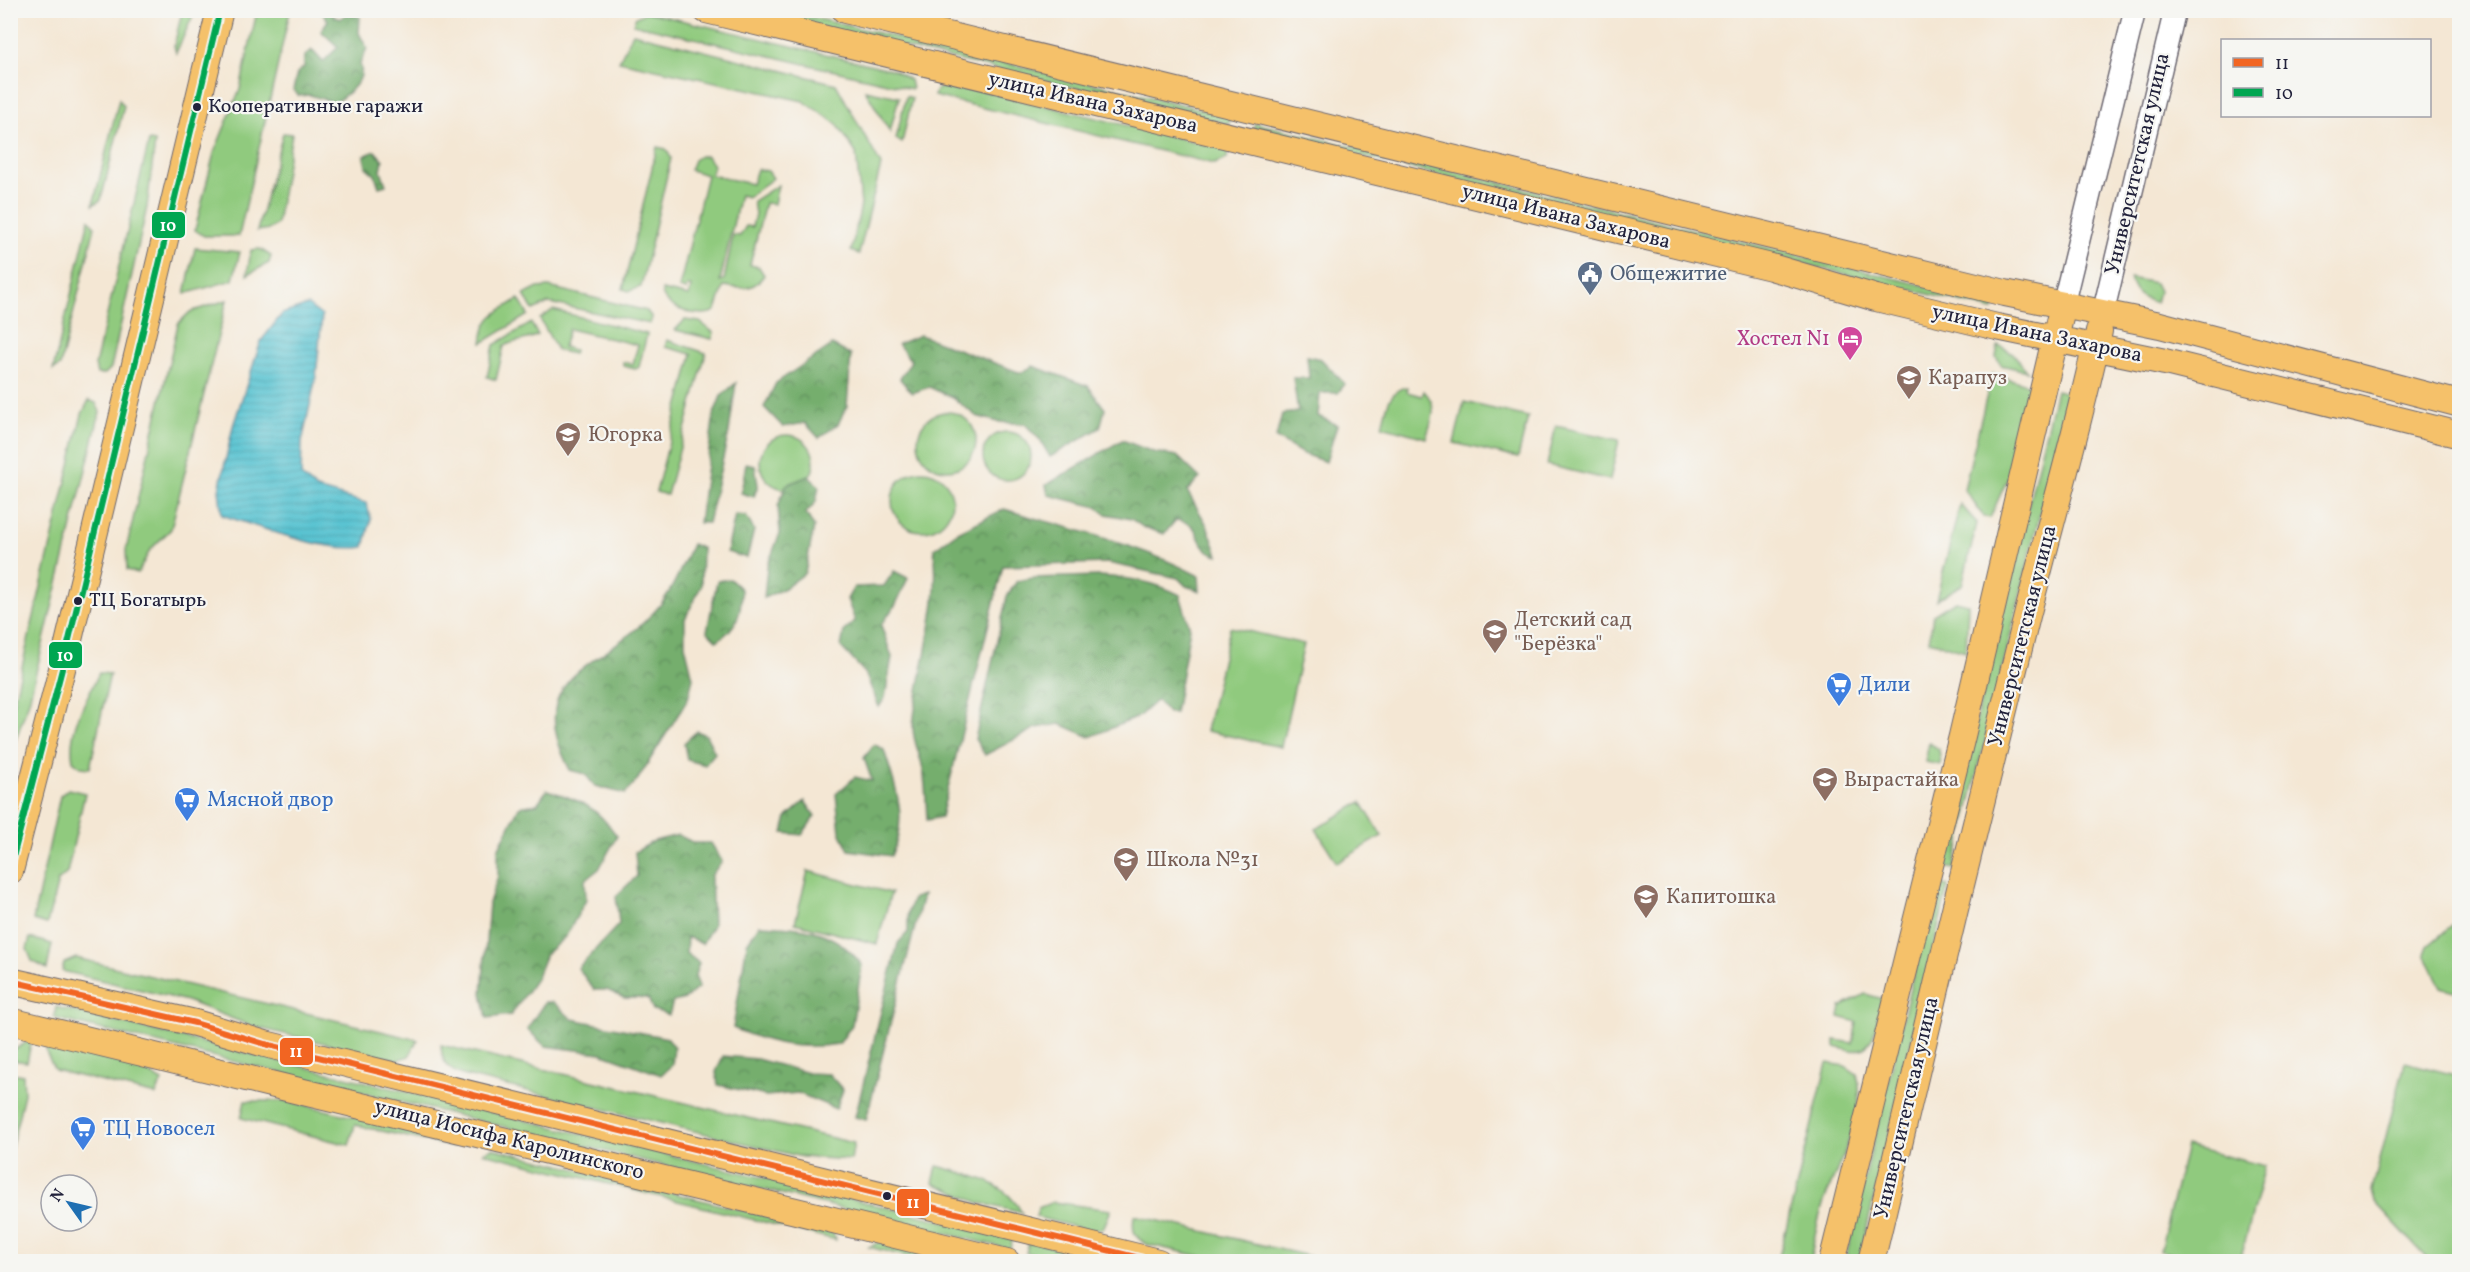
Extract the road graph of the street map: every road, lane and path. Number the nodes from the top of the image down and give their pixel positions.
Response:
1 (220, 10) edge
2 (706, 10) edge
3 (845, 10) edge
4 (2135, 10) edge
5 (2175, 10) edge
6 (2063, 304) junction
7 (2103, 313) junction
8 (2055, 340) junction
9 (2096, 348) junction
10 (2460, 404) edge
11 (2460, 435) edge
12 (10, 871) edge
13 (10, 981) edge
14 (10, 1021) edge
15 (1007, 1262) edge
16 (1158, 1262) edge
17 (1832, 1262) edge
18 (1871, 1262) edge

1 - 12 main road
2 - 8 main road, улица Ивана Захарова
3 - 6 main road, улица Ивана Захарова
4 - 6 street, Университетская улица
5 - 7 street, Университетская улица
6 - 7 main road, улица Ивана Захарова
6 - 8 main road, Университетская улица
7 - 9 main road, Университетская улица
7 - 10 main road, улица Ивана Захарова
8 - 9 main road, улица Ивана Захарова
8 - 17 main road, Университетская улица
9 - 11 main road, улица Ивана Захарова
9 - 18 main road, Университетская улица
13 - 16 main road, улица Иосифа Каролинского
14 - 15 main road, улица Иосифа Каролинского

